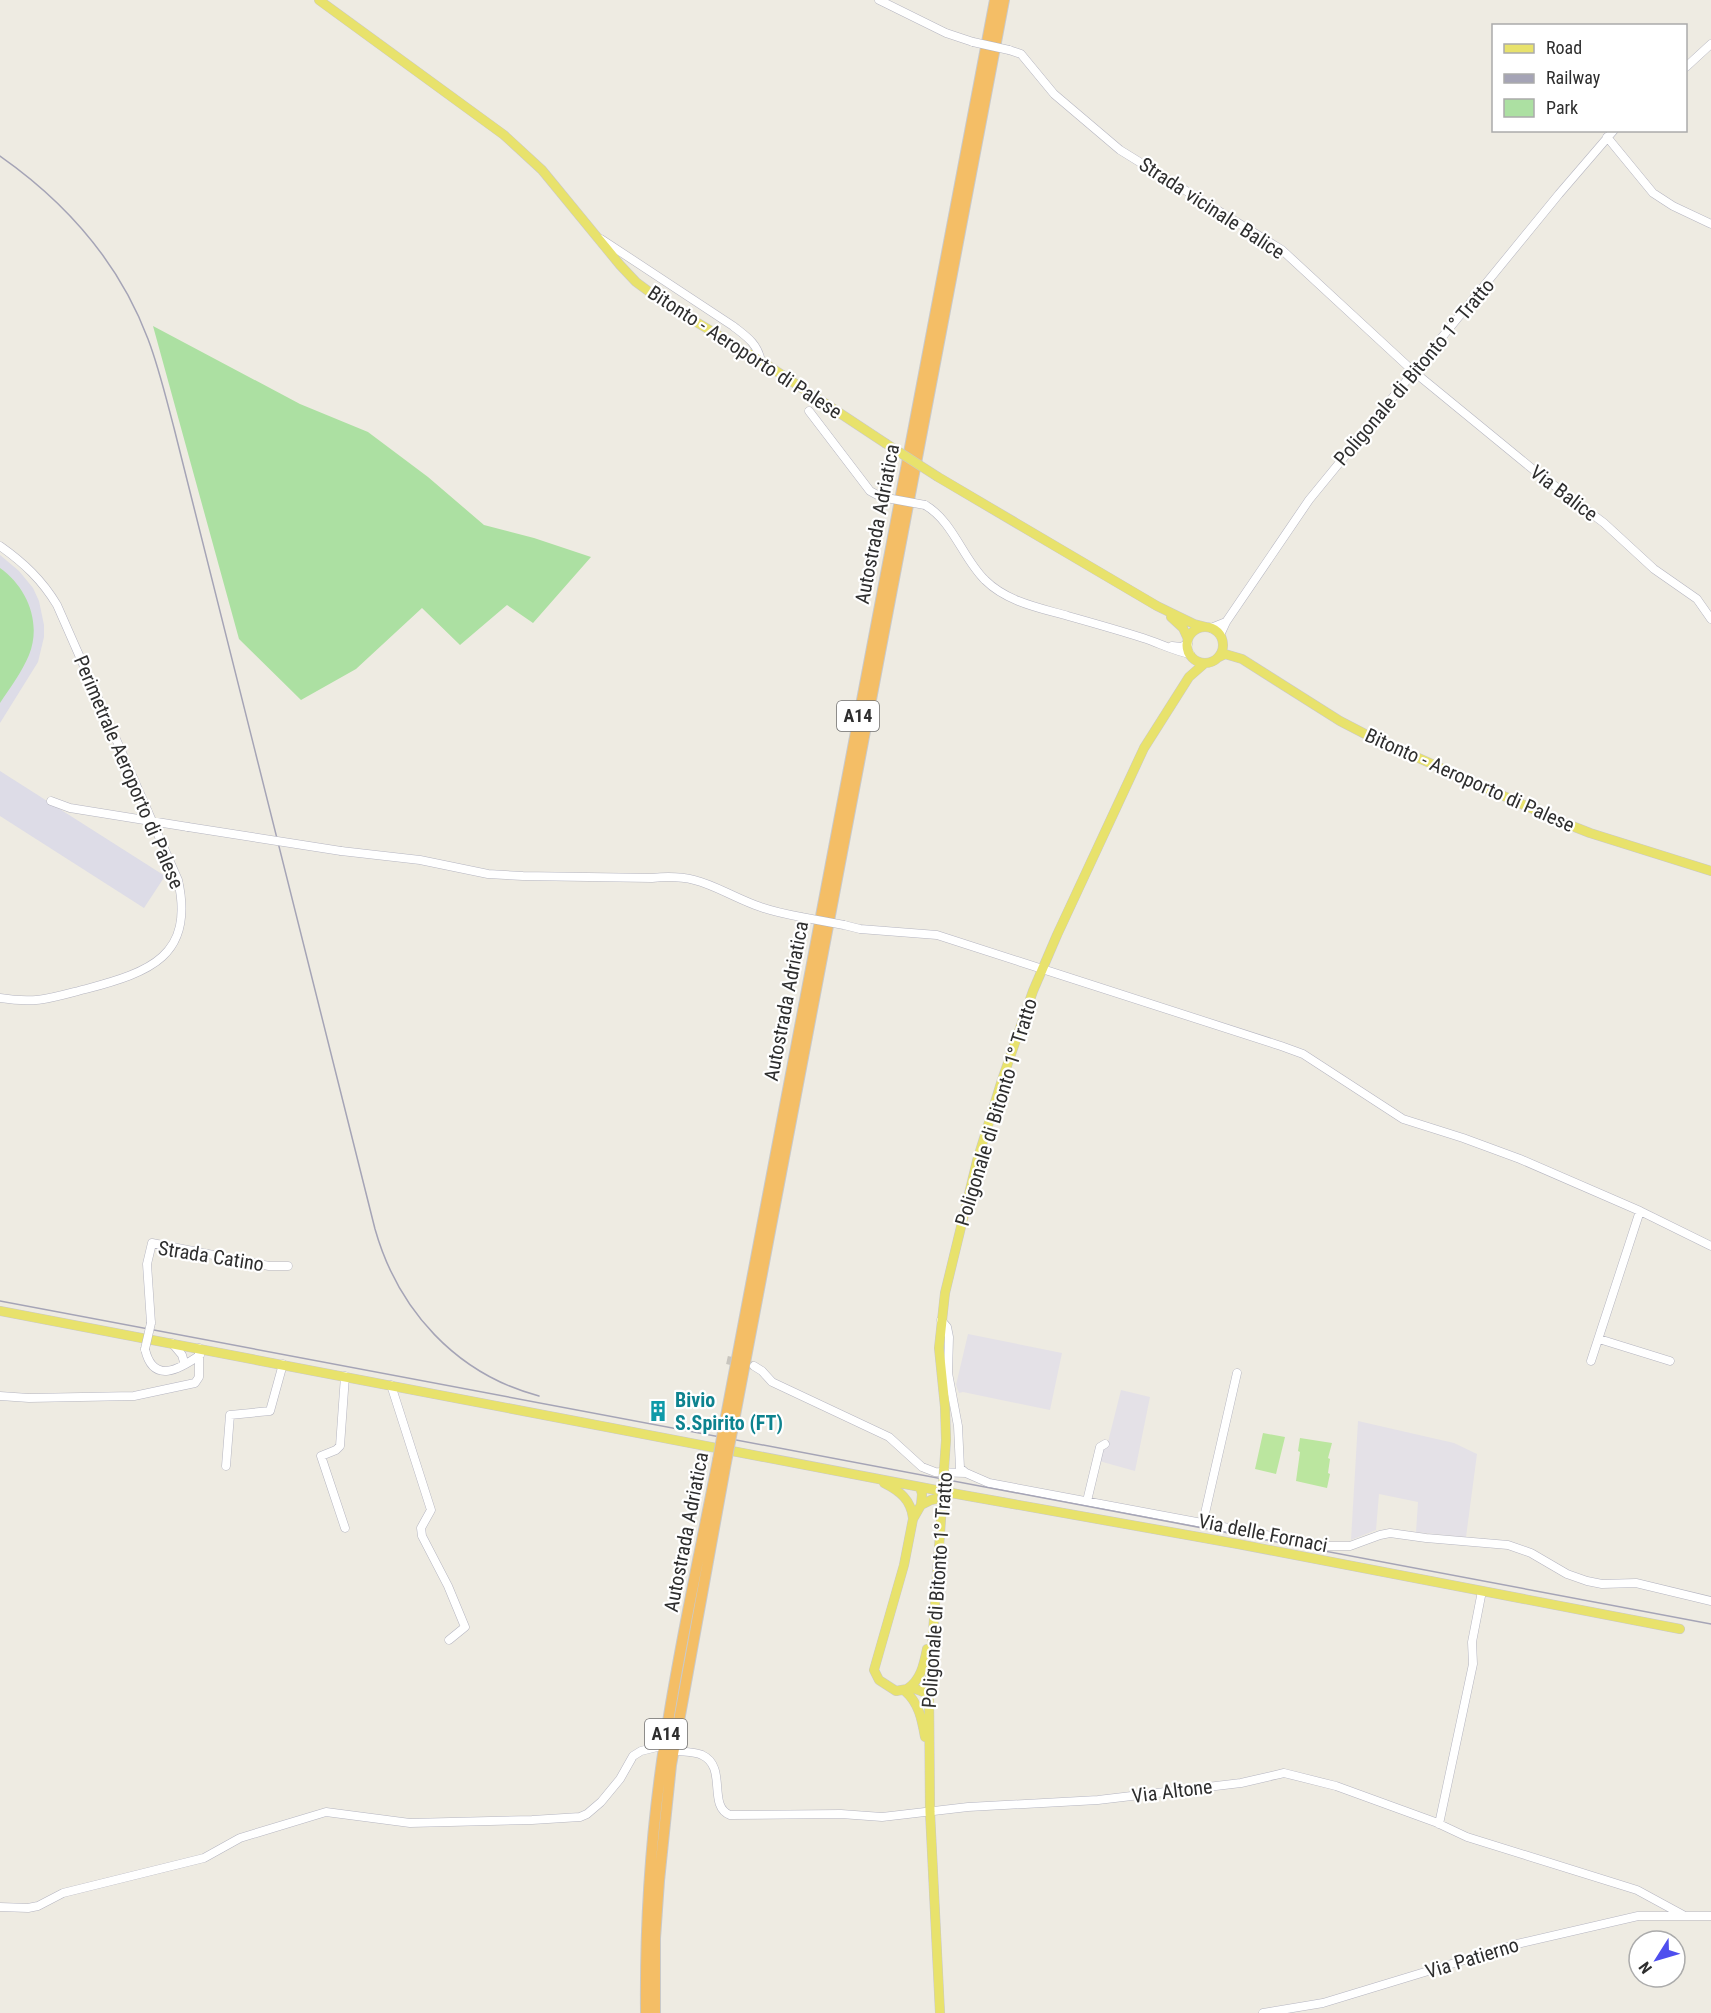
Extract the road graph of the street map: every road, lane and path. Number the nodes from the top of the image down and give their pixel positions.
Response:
1 (319, 0) edge
2 (879, 0) edge
3 (995, 0) edge
4 (1004, 0) edge
5 (1711, 44) edge
6 (1687, 66) edge
7 (1612, 132) edge
8 (1607, 137) junction
9 (1711, 224) edge
10 (597, 236) junction
11 (761, 361) junction
12 (1413, 371) junction
13 (809, 411) dead end
14 (0, 546) edge
15 (1157, 606) junction
16 (1711, 619) edge
17 (1226, 622) junction
18 (1209, 628) junction
19 (1221, 637) junction
20 (1190, 649) junction
21 (1219, 657) junction
22 (1242, 659) junction
23 (1205, 663) junction
24 (1189, 677) junction
25 (51, 801) dead end
26 (152, 819) junction
27 (1711, 871) edge
28 (1043, 969) junction
29 (0, 998) edge
30 (1640, 1211) junction
31 (1711, 1246) edge
32 (288, 1266) dead end
33 (0, 1311) edge
34 (941, 1320) junction
35 (1599, 1339) junction
36 (172, 1343) junction
37 (200, 1352) junction
38 (1591, 1361) dead end
39 (1670, 1361) dead end
40 (283, 1364) junction
41 (183, 1365) junction
42 (754, 1366) tunnel mouth
43 (199, 1367) junction
44 (1237, 1373) dead end
45 (345, 1376) junction
46 (391, 1385) junction
47 (0, 1396) edge
48 (727, 1431) junction
49 (1105, 1444) dead end
50 (722, 1461) junction
51 (226, 1466) dead end
52 (966, 1473) junction
53 (877, 1479) junction
54 (920, 1487) junction
55 (957, 1494) junction
56 (1087, 1501) junction
57 (916, 1506) junction
58 (1203, 1522) junction
59 (345, 1528) dead end
60 (1482, 1592) junction
61 (1711, 1601) edge
62 (933, 1626) junction
63 (1680, 1629) dead end
64 (449, 1640) dead end
65 (905, 1690) junction
66 (929, 1694) junction
67 (657, 1747) dead end
68 (678, 1751) dead end
69 (929, 1753) junction
70 (930, 1812) junction
71 (1439, 1824) junction
72 (0, 1907) edge
73 (1683, 1915) junction
74 (1711, 1916) edge
75 (645, 2013) edge
76 (656, 2013) edge
77 (940, 2013) edge
78 (1263, 2013) edge

1 - 10 main road, Bitonto - Aeroporto di Palese
2 - 12 street, Strada vicinale Balice, bridge
3 - 48 highway, Autostrada Adriatica / A14
4 - 48 highway, Autostrada Adriatica / A14
5 - 6 street
7 - 8 street, Poligonale di Bitonto 1° Tratto
8 - 9 street
8 - 12 street, Poligonale di Bitonto 1° Tratto
10 - 11 main road, Bitonto - Aeroporto di Palese
10 - 11 street
11 - 15 main road, Bitonto - Aeroporto di Palese, bridge
12 - 16 street, Via Balice
12 - 17 street, Poligonale di Bitonto 1° Tratto
13 - 20 street, bridge
14 - 26 street, Perimetrale Aeroporto di Palese
15 - 18 main road
15 - 20 main road
17 - 18 street
17 - 19 street, Poligonale di Bitonto 1° Tratto
18 - 19 main road
18 - 20 main road
19 - 21 main road
19 - 22 main road
20 - 23 main road
20 - 24 main road
21 - 22 main road
21 - 23 main road
22 - 27 main road, Bitonto - Aeroporto di Palese
23 - 24 main road
24 - 28 main road, Poligonale di Bitonto 1° Tratto
25 - 26 street
26 - 28 street, bridge
26 - 29 street, Perimetrale Aeroporto di Palese
28 - 30 street
28 - 34 main road, Poligonale di Bitonto 1° Tratto
30 - 31 street
30 - 35 street
32 - 41 street, Strada Catino, bridge
33 - 36 main road
34 - 52 street
34 - 62 main road, Poligonale di Bitonto 1° Tratto, bridge
35 - 38 street
35 - 39 street
36 - 37 main road
36 - 41 street
37 - 40 main road
37 - 41 street
37 - 43 street
40 - 45 main road
40 - 51 street
41 - 43 street
42 - 52 street, Via delle Fornaci
43 - 47 street
44 - 58 street
45 - 46 main road
45 - 59 street
46 - 53 main road
46 - 64 street
48 - 50 highway, Autostrada Adriatica / A14, bridge
49 - 56 street
50 - 75 highway, Autostrada Adriatica / A14
50 - 76 highway, Autostrada Adriatica / A14
52 - 56 street, Via delle Fornaci
53 - 54 main road
53 - 57 main road
54 - 55 main road
54 - 57 main road
55 - 57 main road
55 - 60 main road
56 - 58 street, Via delle Fornaci
57 - 65 main road
58 - 61 street, Via delle Fornaci
60 - 63 main road
60 - 71 street
62 - 65 main road
62 - 66 main road, Poligonale di Bitonto 1° Tratto
65 - 66 main road
65 - 69 main road
66 - 69 main road, Poligonale di Bitonto 1° Tratto
67 - 72 street
68 - 70 street, Via Altone
69 - 70 main road, Poligonale di Bitonto 1° Tratto
70 - 71 street, Via Altone
70 - 77 main road, Poligonale di Bitonto 1° Tratto
71 - 73 street, Via Altone
73 - 74 street, Via Patierno
73 - 78 street, Via Patierno

